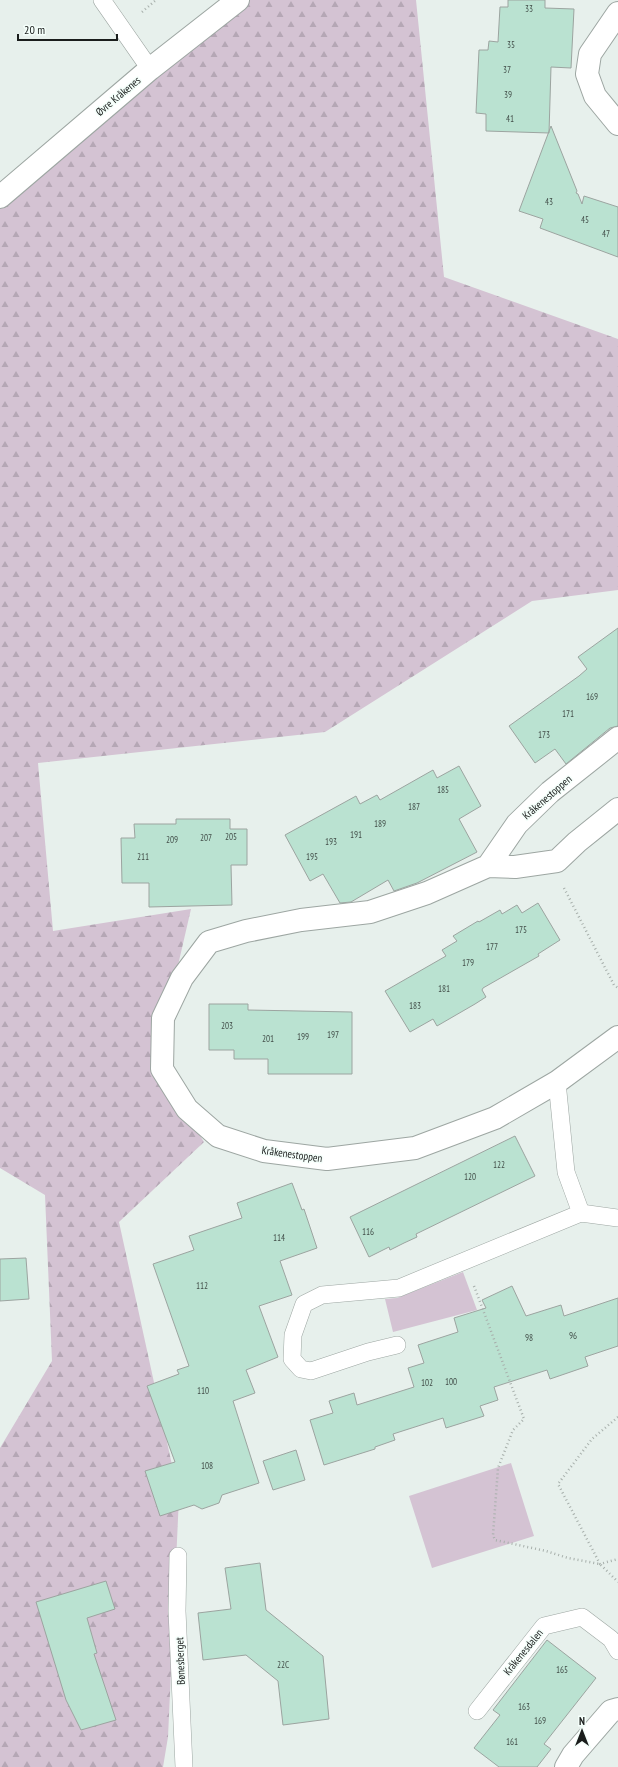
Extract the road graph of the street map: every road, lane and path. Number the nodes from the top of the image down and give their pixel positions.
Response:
1 (102, 0) edge
2 (238, 0) edge
3 (618, 13) edge
4 (150, 69) junction
5 (618, 124) edge
6 (0, 197) edge
7 (618, 738) edge
8 (618, 809) edge
9 (557, 861) junction
10 (488, 866) junction
11 (618, 988) edge
12 (618, 1037) edge
13 (557, 1082) junction
14 (581, 1213) junction
15 (618, 1218) edge
16 (465, 1261) junction
17 (397, 1345) dead end
18 (618, 1417) edge
19 (178, 1556) dead end
20 (618, 1559) edge
21 (600, 1564) junction
22 (618, 1582) edge
23 (618, 1651) edge
24 (618, 1709) edge
25 (477, 1711) dead end
26 (184, 1767) edge
27 (566, 1767) edge

1 - 4 lane
2 - 4 street, Øvre Kråkenes
3 - 5 street
4 - 6 street, Øvre Kråkenes
7 - 10 street, Kråkenestoppen
8 - 9 street
9 - 10 street, Kråkenestoppen
9 - 11 path
10 - 13 street, Kråkenestoppen
12 - 13 street, Kråkenestoppen
13 - 14 lane
14 - 15 lane
14 - 16 lane
16 - 17 lane
16 - 21 path
18 - 21 path
19 - 26 lane, Bønesberget
20 - 21 path
21 - 22 path
23 - 25 lane, Kråkenesdalen
24 - 27 street

